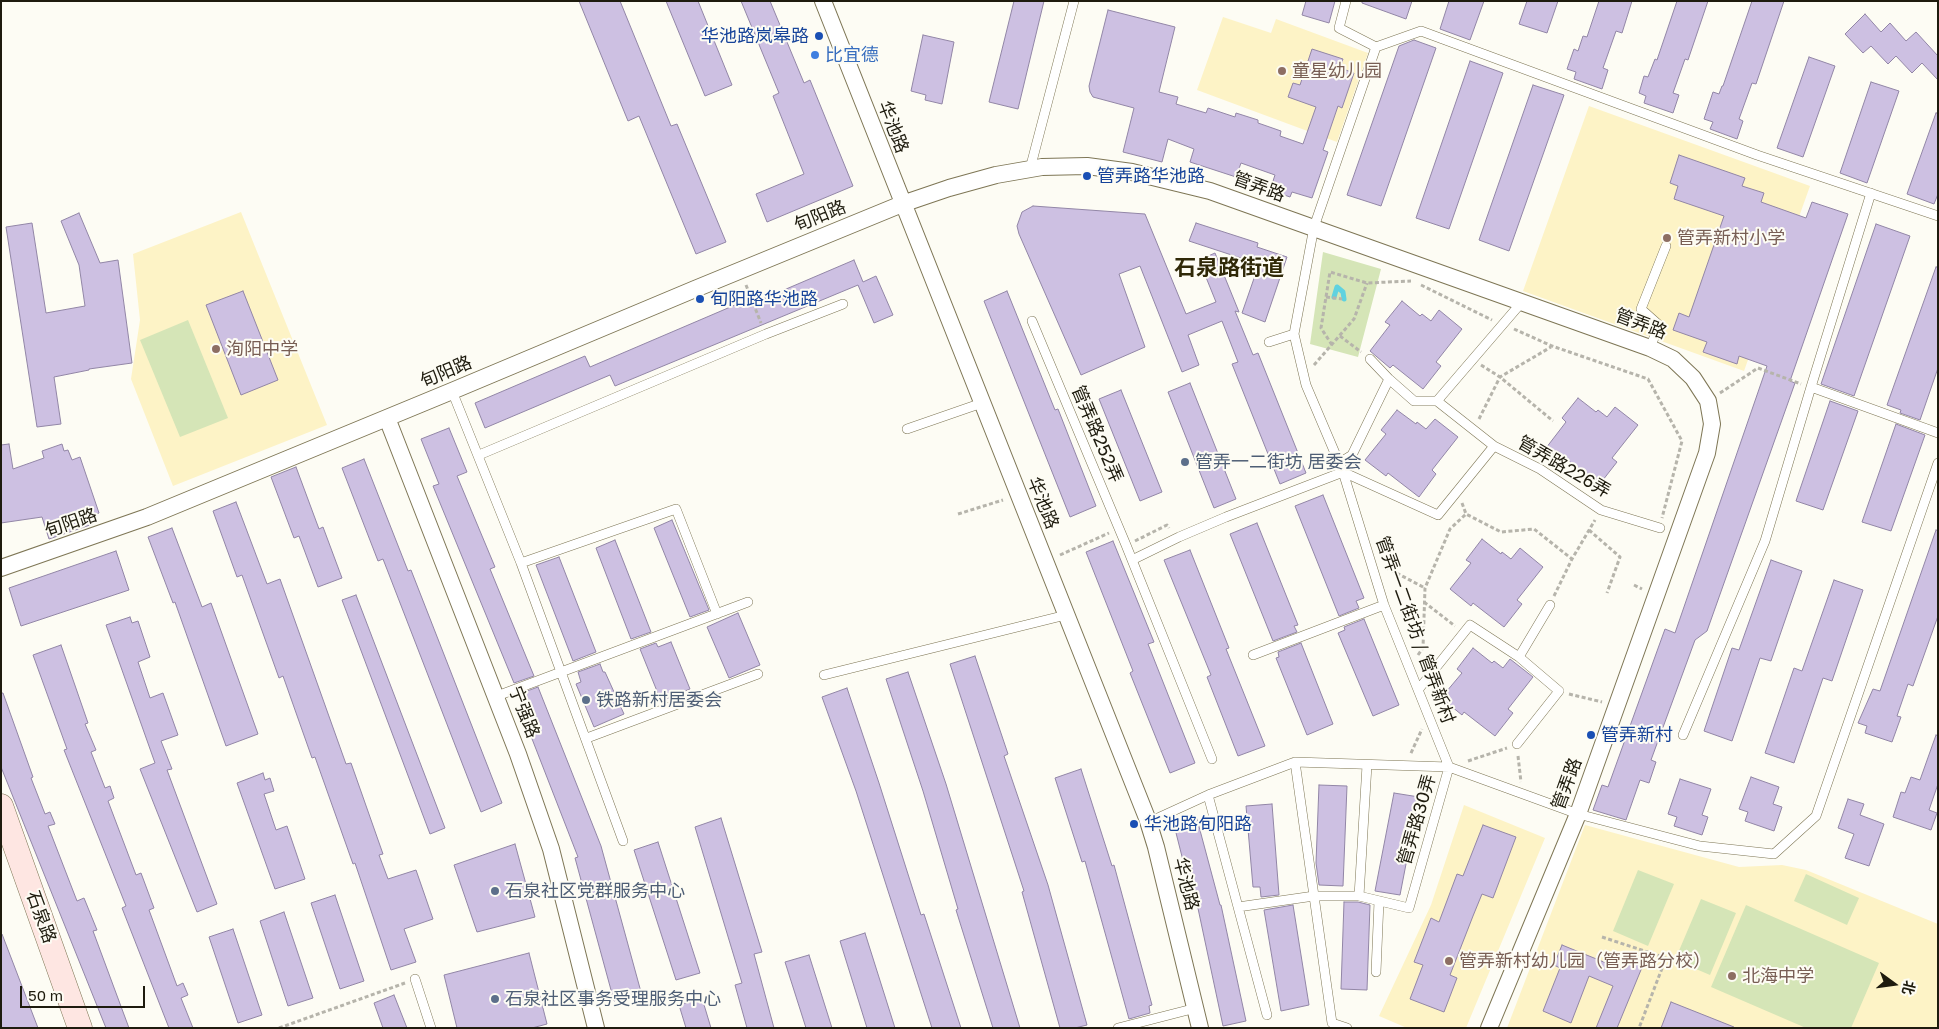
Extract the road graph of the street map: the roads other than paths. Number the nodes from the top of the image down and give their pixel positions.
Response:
1 (823, 1) edge
2 (1074, 1) edge
3 (1346, 1) edge
4 (1376, 47) junction
5 (1030, 169) junction
6 (1871, 193) junction
7 (902, 204) junction
8 (1938, 216) edge
9 (1314, 227) junction
10 (1666, 246) dead end
11 (1522, 302) junction
12 (843, 304) dead end
13 (1032, 321) dead end
14 (1294, 334) junction
15 (1269, 342) dead end
16 (1650, 348) junction
17 (1370, 359) road end
18 (1389, 379) junction
19 (1810, 388) junction
20 (452, 391) junction
21 (1437, 400) junction
22 (982, 403) junction
23 (387, 418) junction
24 (907, 428) dead end
25 (1938, 433) edge
26 (1494, 446) junction
27 (479, 455) junction
28 (1938, 463) edge
29 (1341, 468) junction
30 (1660, 528) road end
31 (1132, 560) junction
32 (521, 563) junction
33 (1, 568) edge
34 (748, 602) dead end
35 (1550, 605) road end
36 (1384, 606) junction
37 (717, 614) junction
38 (1066, 615) junction
39 (1253, 655) dead end
40 (1519, 657) junction
41 (562, 673) junction
42 (758, 674) dead end
43 (824, 675) dead end
44 (1418, 690) junction
45 (497, 696) junction
46 (1683, 735) dead end
47 (587, 738) junction
48 (1517, 744) road end
49 (1212, 759) dead end
50 (1295, 762) junction
51 (1367, 764) junction
52 (1449, 767) junction
53 (1208, 795) junction
54 (1, 806) edge
55 (1578, 814) junction
56 (1149, 822) junction
57 (623, 841) dead end
58 (1314, 896) junction
59 (1359, 896) junction
60 (1379, 901) junction
61 (1238, 906) junction
62 (1376, 972) dead end
63 (415, 979) road end
64 (1196, 1008) junction
65 (1267, 1015) dead end
66 (80, 1028) edge
67 (430, 1028) edge
68 (596, 1028) edge
69 (1118, 1028) edge
70 (1200, 1028) edge
71 (1347, 1028) edge
72 (1489, 1028) edge

1 - 7 street, 华池路
2 - 5 lane
3 - 4 lane
4 - 6 lane
4 - 9 lane, 管弄一二街坊 / 管弄新村
5 - 7 street, 管弄路
5 - 9 street, 管弄路
6 - 8 lane
6 - 19 lane
7 - 20 street, 旬阳路
7 - 22 street, 华池路
9 - 11 street, 管弄路
9 - 14 lane, 管弄一二街坊 / 管弄新村
10 - 16 lane
11 - 16 street, 管弄路
11 - 21 lane
12 - 27 lane
13 - 31 lane, 管弄路252弄
14 - 15 lane
14 - 29 lane, 管弄一二街坊 / 管弄新村
16 - 55 street, 管弄路
17 - 18 lane
18 - 21 lane
18 - 29 lane
19 - 25 lane
19 - 46 lane
20 - 23 street, 旬阳路
20 - 27 lane
21 - 26 lane
22 - 24 lane
22 - 38 street, 华池路
23 - 33 street, 旬阳路
23 - 45 street, 宁强路
26 - 29 lane, 管弄路226弄
26 - 30 lane, 管弄路226弄
27 - 32 lane
28 - 55 lane
29 - 31 lane
29 - 36 lane, 管弄一二街坊 / 管弄新村
31 - 49 lane, 管弄路252弄
32 - 37 lane
32 - 41 lane
34 - 37 lane
35 - 40 lane
36 - 39 lane
36 - 44 lane, 管弄一二街坊 / 管弄新村
37 - 41 lane
38 - 43 lane
38 - 56 street, 华池路
40 - 44 lane
40 - 48 lane
41 - 45 lane
41 - 47 lane
42 - 47 lane
44 - 52 lane, 管弄一二街坊 / 管弄新村
45 - 68 street, 宁强路
47 - 57 lane
50 - 51 lane, 管弄路30弄
50 - 53 lane, 管弄路30弄
50 - 58 lane
51 - 52 lane, 管弄路30弄
51 - 59 lane
52 - 55 lane
52 - 60 lane, 管弄路30弄
53 - 56 lane, 管弄路30弄
53 - 61 lane
54 - 66 street, 石泉路
55 - 72 street, 管弄路
56 - 64 street, 华池路
58 - 59 lane, 管弄路30弄
58 - 61 lane, 管弄路30弄
58 - 71 lane
59 - 60 lane, 管弄路30弄
60 - 62 lane
61 - 65 lane
63 - 67 lane
64 - 69 lane
64 - 70 street, 华池路

